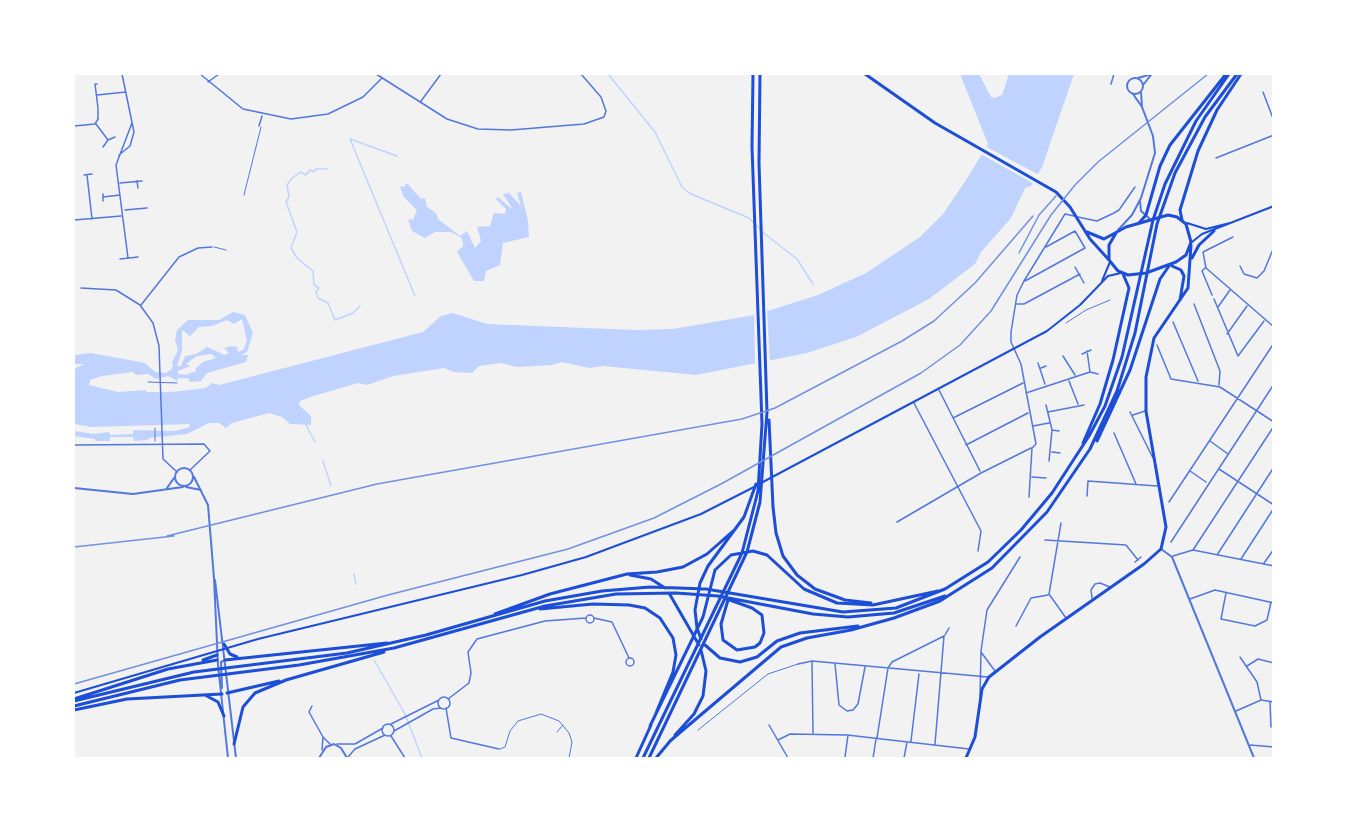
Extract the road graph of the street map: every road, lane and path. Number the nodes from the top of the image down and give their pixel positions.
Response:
1 (122, 74) edge
2 (200, 74) edge
3 (219, 74) edge
4 (376, 74) edge
5 (441, 74) edge
6 (581, 74) edge
7 (753, 74) edge
8 (760, 74) edge
9 (866, 74) edge
10 (1114, 74) edge
11 (1153, 74) edge
12 (1227, 74) edge
13 (1239, 74) edge
14 (382, 78) junction
15 (1136, 79) junction
16 (208, 82) junction
17 (98, 84) dead end
18 (1111, 84) dead end
19 (1143, 86) junction
20 (1142, 91) junction
21 (127, 92) junction
22 (1263, 92) dead end
23 (1133, 94) junction
24 (98, 95) junction
25 (421, 102) junction
26 (1142, 107) junction
27 (262, 115) junction
28 (1274, 121) edge
29 (132, 123) junction
30 (95, 124) junction
31 (74, 126) edge
32 (260, 127) joint
33 (1274, 135) edge
34 (115, 137) dead end
35 (108, 140) junction
36 (103, 147) dead end
37 (119, 155) junction
38 (1216, 158) dead end
39 (92, 174) dead end
40 (84, 175) dead end
41 (87, 175) junction
42 (137, 181) junction
43 (142, 181) dead end
44 (118, 183) junction
45 (1134, 187) dead end
46 (138, 188) dead end
47 (120, 195) junction
48 (244, 195) dead end
49 (1141, 198) junction
50 (103, 201) dead end
51 (1274, 206) edge
52 (141, 208) junction
53 (147, 208) dead end
54 (124, 210) junction
55 (122, 215) junction
56 (142, 215) dead end
57 (1146, 217) junction
58 (1150, 219) junction
59 (74, 220) edge
60 (92, 220) junction
61 (1183, 221) junction
62 (1139, 222) junction
63 (1234, 222) junction
64 (1083, 228) junction
65 (1214, 231) junction
66 (1116, 233) junction
67 (1191, 243) junction
68 (1232, 243) dead end
69 (212, 247) joint
70 (1274, 247) edge
71 (1045, 248) junction
72 (226, 250) dead end
73 (138, 257) dead end
74 (128, 258) junction
75 (120, 259) dead end
76 (1110, 261) junction
77 (1191, 263) junction
78 (1170, 265) junction
79 (1239, 266) dead end
80 (1075, 267) dead end
81 (1206, 268) junction
82 (1080, 274) junction
83 (1122, 274) junction
84 (1024, 281) junction
85 (1084, 283) dead end
86 (1101, 283) junction
87 (81, 288) dead end
88 (1230, 290) junction
89 (1110, 300) dead end
90 (1179, 303) junction
91 (1016, 304) junction
92 (1194, 304) dead end
93 (1247, 305) junction
94 (140, 306) junction
95 (1217, 308) junction
96 (1264, 320) junction
97 (1173, 322) dead end
98 (1066, 323) dead end
99 (1274, 327) edge
100 (1227, 334) junction
101 (1274, 344) edge
102 (1157, 345) dead end
103 (1014, 348) junction
104 (1091, 350) dead end
105 (1087, 351) junction
106 (1082, 354) dead end
107 (1064, 356) dead end
108 (1071, 358) dead end
109 (1067, 362) junction
110 (1038, 363) dead end
111 (1046, 366) dead end
112 (1040, 368) junction
113 (1090, 372) junction
114 (1098, 374) dead end
115 (1076, 377) junction
116 (1068, 380) junction
117 (148, 382) dead end
118 (1199, 382) junction
119 (177, 383) dead end
120 (1024, 383) junction
121 (1274, 384) edge
122 (1046, 386) junction
123 (1219, 386) junction
124 (938, 389) junction
125 (1026, 393) junction
126 (1238, 399) junction
127 (914, 402) junction
128 (1046, 405) dead end
129 (1078, 405) junction
130 (1084, 405) dead end
131 (1256, 410) junction
132 (1146, 411) junction
133 (767, 412) junction
134 (1029, 412) junction
135 (1048, 413) junction
136 (953, 418) junction
137 (1274, 422) edge
138 (1050, 423) junction
139 (1033, 426) junction
140 (1274, 426) edge
141 (155, 428) dead end
142 (1052, 430) junction
143 (1059, 431) dead end
144 (1114, 433) dead end
145 (154, 441) dead end
146 (1209, 441) junction
147 (74, 445) edge
148 (966, 445) junction
149 (1032, 447) junction
150 (1090, 449) junction
151 (1050, 452) junction
152 (1060, 453) dead end
153 (1079, 454) junction
154 (1228, 454) junction
155 (1154, 459) junction
156 (1049, 461) dead end
157 (1274, 467) edge
158 (1218, 469) junction
159 (190, 470) junction
160 (1190, 471) junction
161 (177, 472) junction
162 (981, 473) junction
163 (175, 476) junction
164 (194, 477) junction
165 (1031, 477) junction
166 (1046, 478) dead end
167 (1237, 481) junction
168 (758, 482) junction
169 (1208, 483) junction
170 (1136, 484) junction
171 (957, 486) junction
172 (1159, 486) junction
173 (184, 487) junction
174 (74, 488) edge
175 (168, 488) junction
176 (201, 490) junction
177 (1256, 494) junction
178 (1087, 496) dead end
179 (1029, 497) dead end
180 (1169, 502) dead end
181 (1274, 507) edge
182 (897, 522) dead end
183 (1061, 524) dead end
184 (735, 531) junction
185 (1045, 540) dead end
186 (1059, 541) junction
187 (1171, 542) dead end
188 (1161, 549) junction
189 (1274, 549) edge
190 (1193, 550) junction
191 (978, 551) dead end
192 (1217, 555) junction
193 (1172, 556) junction
194 (1020, 557) dead end
195 (1141, 557) dead end
196 (1138, 560) junction
197 (1240, 560) junction
198 (1135, 562) dead end
199 (1264, 564) junction
200 (1274, 566) edge
201 (613, 577) junction
202 (214, 578) junction
203 (1110, 587) junction
204 (945, 589) junction
205 (954, 593) junction
206 (1226, 593) junction
207 (1049, 594) junction
208 (718, 596) junction
209 (1189, 599) junction
210 (1093, 600) junction
211 (1272, 602) edge
212 (885, 603) junction
213 (522, 612) junction
214 (720, 612) junction
215 (488, 618) junction
216 (586, 618) junction
217 (594, 618) junction
218 (1066, 619) junction
219 (1019, 621) junction
220 (1024, 623) dead end
221 (871, 625) junction
222 (1016, 626) dead end
223 (949, 628) dead end
224 (944, 636) junction
225 (396, 642) junction
226 (224, 644) joint
227 (394, 648) junction
228 (981, 651) junction
229 (226, 652) junction
230 (217, 654) junction
231 (1240, 657) dead end
232 (238, 658) junction
233 (630, 658) dead end
234 (218, 660) junction
235 (812, 661) junction
236 (195, 663) junction
237 (222, 663) junction
238 (1274, 663) edge
239 (798, 664) joint
240 (835, 664) junction
241 (865, 666) junction
242 (1246, 666) junction
243 (888, 668) junction
244 (995, 671) junction
245 (919, 672) junction
246 (943, 675) junction
247 (979, 676) junction
248 (989, 677) junction
249 (286, 680) junction
250 (223, 682) junction
251 (221, 692) junction
252 (74, 693) edge
253 (227, 693) junction
254 (203, 695) junction
255 (980, 697) junction
256 (448, 699) junction
257 (1261, 699) junction
258 (74, 700) edge
259 (439, 700) junction
260 (1272, 701) edge
261 (312, 706) dead end
262 (74, 708) edge
263 (441, 708) junction
264 (446, 708) junction
265 (1236, 711) junction
266 (224, 716) junction
267 (391, 724) junction
268 (769, 724) dead end
269 (563, 725) junction
270 (650, 726) junction
271 (1271, 727) dead end
272 (383, 728) junction
273 (394, 730) junction
274 (698, 730) dead end
275 (556, 732) dead end
276 (813, 734) junction
277 (385, 735) junction
278 (391, 735) junction
279 (848, 735) junction
280 (322, 737) junction
281 (877, 738) junction
282 (778, 740) junction
283 (670, 741) junction
284 (907, 741) junction
285 (911, 741) junction
286 (234, 744) junction
287 (332, 744) junction
288 (935, 744) junction
289 (1250, 745) junction
290 (1274, 747) edge
291 (499, 749) joint
292 (971, 749) junction
293 (321, 756) edge
294 (845, 757) edge
295 (227, 759) edge
296 (236, 759) edge
297 (347, 759) edge
298 (405, 759) edge
299 (569, 759) edge
300 (636, 759) edge
301 (643, 759) edge
302 (649, 759) edge
303 (656, 759) edge
304 (788, 759) edge
305 (873, 759) edge
306 (904, 759) edge
307 (966, 759) edge
308 (1254, 759) edge

1 - 21 street
2 - 16 street
3 - 16 street
4 - 14 street
5 - 25 street
6 - 25 street
7 - 168 main road
8 - 133 main road
9 - 64 main road
10 - 18 street
11 - 15 street
11 - 19 street
12 - 57 main road
12 - 153 main road
13 - 61 main road
13 - 150 main road
14 - 25 street
14 - 27 street
15 - 19 street
15 - 23 street
16 - 27 street
17 - 24 street
19 - 20 street
20 - 23 street
20 - 26 street
21 - 24 street
21 - 29 street
22 - 28 street
23 - 26 street
24 - 30 street
26 - 49 street
27 - 32 street
29 - 37 street
29 - 37 street
30 - 31 street
30 - 35 street
32 - 48 lane
33 - 38 street
34 - 35 street
35 - 36 street
37 - 44 street
39 - 41 street
40 - 41 street
41 - 60 street
42 - 43 street
42 - 44 street
42 - 46 street
44 - 47 street
45 - 71 street
47 - 50 street
47 - 54 street
49 - 57 street
49 - 66 street
51 - 63 main road
52 - 53 street
52 - 54 street
52 - 56 street
54 - 55 street
55 - 60 street
55 - 74 street
57 - 58 street
57 - 62 main road
58 - 61 main road
58 - 62 main road
59 - 60 street
61 - 63 main road
61 - 67 main road
62 - 66 main road
63 - 65 main road
64 - 66 main road
64 - 76 main road
65 - 67 main road
65 - 77 main road
66 - 76 main road
67 - 77 main road
67 - 78 main road
68 - 81 street
69 - 72 lane
69 - 94 street
70 - 79 street
71 - 84 street
71 - 84 street
73 - 74 street
74 - 75 street
76 - 83 main road
76 - 86 main road
77 - 90 main road
78 - 83 main road
78 - 90 main road
78 - 150 main road
80 - 82 street
81 - 88 street
81 - 95 street
82 - 85 street
82 - 91 street
83 - 86 main road
83 - 153 main road
84 - 91 street
86 - 103 main road
87 - 94 street
88 - 93 street
88 - 95 street
89 - 98 lane
90 - 132 main road
91 - 103 street
92 - 123 street
93 - 96 street
93 - 100 street
94 - 161 street
95 - 100 street
96 - 99 street
96 - 100 street
97 - 118 street
101 - 126 street
102 - 118 street
103 - 120 street
103 - 124 main road
104 - 105 street
105 - 106 street
105 - 113 street
107 - 109 street
108 - 109 street
109 - 115 street
110 - 112 street
111 - 112 street
112 - 122 street
113 - 114 street
113 - 115 street
115 - 116 street
116 - 122 street
116 - 129 street
117 - 119 lane
118 - 123 street
120 - 125 street
120 - 136 street
121 - 131 street
122 - 125 street
123 - 126 street
124 - 127 main road
124 - 136 street
125 - 134 street
126 - 131 street
126 - 146 street
127 - 171 street
127 - 252 main road
128 - 135 street
129 - 130 street
129 - 135 street
131 - 137 street
131 - 154 street
132 - 155 main road
132 - 155 street
133 - 212 main road
133 - 214 main road
134 - 139 street
134 - 148 street
135 - 138 street
136 - 148 street
138 - 139 street
138 - 142 street
139 - 149 street
140 - 167 street
141 - 145 lane
142 - 143 street
142 - 151 street
144 - 170 street
146 - 154 street
146 - 160 street
147 - 159 street
148 - 162 street
149 - 162 street
149 - 165 street
150 - 205 main road
151 - 152 street
151 - 156 street
153 - 204 main road
154 - 158 street
155 - 172 main road
157 - 177 street
158 - 167 street
158 - 169 street
159 - 161 street
159 - 164 street
160 - 169 street
160 - 180 street
161 - 163 street
162 - 171 street
163 - 173 street
163 - 175 street
164 - 173 street
164 - 176 street
165 - 166 street
165 - 179 street
167 - 177 street
167 - 190 street
168 - 184 main road
168 - 214 main road
169 - 187 street
170 - 172 street
170 - 178 street
171 - 182 street
171 - 191 street
172 - 188 main road
173 - 175 street
173 - 176 street
174 - 175 street
176 - 202 street
177 - 181 street
177 - 192 street
181 - 197 street
183 - 186 street
184 - 201 main road
184 - 221 main road
185 - 186 street
186 - 196 street
186 - 207 street
188 - 193 street
188 - 203 main road
189 - 199 street
190 - 192 street
190 - 193 street
192 - 197 street
193 - 209 street
194 - 228 street
195 - 196 street
196 - 198 street
197 - 199 street
199 - 200 street
201 - 215 main road
201 - 283 main road
202 - 226 street
202 - 230 street
203 - 210 main road
203 - 210 street
204 - 212 main road
204 - 215 main road
205 - 208 main road
205 - 221 main road
206 - 209 street
206 - 211 street
206 - 211 street
207 - 218 street
207 - 219 street
208 - 213 main road
208 - 214 main road
209 - 265 street
210 - 218 main road
212 - 270 main road
213 - 227 main road
213 - 270 main road
214 - 301 main road
214 - 302 main road
215 - 225 main road
216 - 217 street
216 - 217 street
216 - 256 street
217 - 233 street
218 - 244 main road
219 - 220 street
219 - 222 street
221 - 283 main road
223 - 224 street
224 - 243 street
224 - 246 street
225 - 232 main road
225 - 258 main road
226 - 229 main road
227 - 249 main road
227 - 262 main road
228 - 244 street
228 - 247 street
229 - 232 main road
229 - 237 street
230 - 234 street
230 - 236 main road
231 - 242 street
232 - 237 main road
234 - 236 main road
234 - 237 street
234 - 237 street
235 - 239 street
235 - 240 street
235 - 276 street
236 - 258 main road
237 - 250 street
237 - 250 street
238 - 242 street
239 - 274 lane
240 - 241 street
240 - 241 street
241 - 243 street
242 - 257 street
243 - 245 street
243 - 281 street
244 - 248 main road
245 - 246 street
245 - 285 street
246 - 247 street
246 - 288 street
247 - 248 street
247 - 255 street
248 - 255 main road
249 - 253 main road
249 - 286 main road
250 - 251 street
250 - 253 street
251 - 253 street
251 - 254 main road
251 - 266 street
253 - 286 street
254 - 262 main road
254 - 266 main road
255 - 292 main road
256 - 259 street
256 - 264 street
257 - 260 street
257 - 265 street
259 - 263 street
259 - 267 street
260 - 271 street
261 - 280 street
263 - 264 street
263 - 273 street
264 - 291 street
265 - 289 street
266 - 295 street
267 - 272 street
267 - 273 street
268 - 282 street
269 - 275 lane
269 - 291 lane
269 - 299 lane
270 - 300 main road
272 - 277 street
272 - 287 street
273 - 278 street
276 - 279 street
276 - 282 street
277 - 278 street
277 - 297 street
278 - 298 street
279 - 281 street
279 - 294 street
280 - 287 street
280 - 293 street
281 - 284 street
281 - 305 street
282 - 304 street
283 - 303 main road
284 - 285 street
284 - 306 street
285 - 288 street
286 - 296 street
287 - 293 street
287 - 297 street
288 - 292 street
289 - 290 street
289 - 308 street
292 - 307 main road

